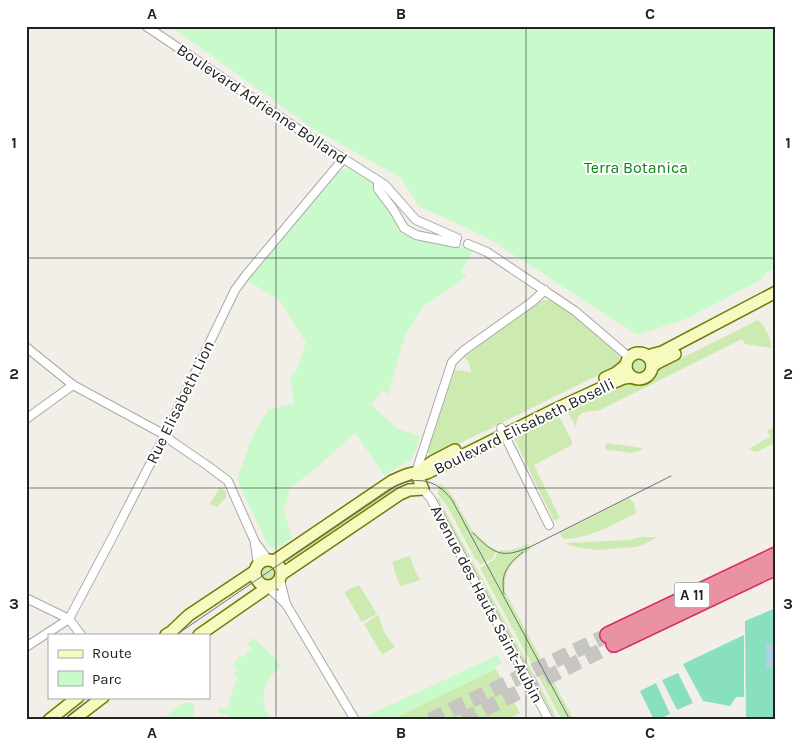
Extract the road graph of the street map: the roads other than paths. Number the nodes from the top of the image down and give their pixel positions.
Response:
1 (146, 26) edge
2 (344, 158) junction
3 (378, 181) junction
4 (468, 244) dead end
5 (545, 290) junction
6 (776, 292) edge
7 (776, 300) edge
8 (26, 347) edge
9 (647, 356) junction
10 (627, 361) junction
11 (652, 367) junction
12 (632, 377) junction
13 (73, 385) junction
14 (26, 419) edge
15 (503, 431) junction
16 (165, 435) junction
17 (416, 473) junction
18 (423, 489) junction
19 (548, 525) dead end
20 (776, 555) edge
21 (264, 564) junction
22 (776, 567) edge
23 (281, 577) junction
24 (268, 587) junction
25 (26, 598) edge
26 (286, 604) junction
27 (69, 619) junction
28 (80, 634) edge
29 (168, 634) edge
30 (200, 634) edge
31 (26, 647) edge
32 (77, 698) edge
33 (102, 698) edge
34 (49, 720) edge
35 (73, 720) edge
36 (355, 720) edge
37 (549, 720) edge

1 - 2 street, Boulevard Adrienne Bolland
2 - 3 street, Boulevard Adrienne Bolland
2 - 16 street, Rue Elisabeth Lion
3 - 3 street, Boulevard Adrienne Bolland
4 - 5 street
5 - 10 street
5 - 17 street
6 - 9 street
7 - 11 street
8 - 13 street
9 - 10 street
9 - 11 street
10 - 12 street
10 - 15 street, Boulevard Elisabeth Boselli
11 - 12 street
12 - 15 street, Boulevard Elisabeth Boselli
13 - 14 street
13 - 16 street
15 - 17 street, Boulevard Elisabeth Boselli
15 - 19 street
16 - 21 street
16 - 27 street, Rue Elisabeth Lion
17 - 18 street
17 - 21 street, Boulevard Elisabeth Boselli
18 - 23 street, Boulevard Elisabeth Boselli
18 - 37 street, Avenue des Hauts Saint-Aubin
20 - 22 highway, A 11
21 - 23 street
21 - 24 street
21 - 29 street, Boulevard Elisabeth Boselli
23 - 24 street
23 - 26 street
24 - 26 street
24 - 30 street
25 - 27 street
26 - 36 street
27 - 28 street
27 - 31 street, Rue Elisabeth Lion
32 - 34 street
33 - 35 street

